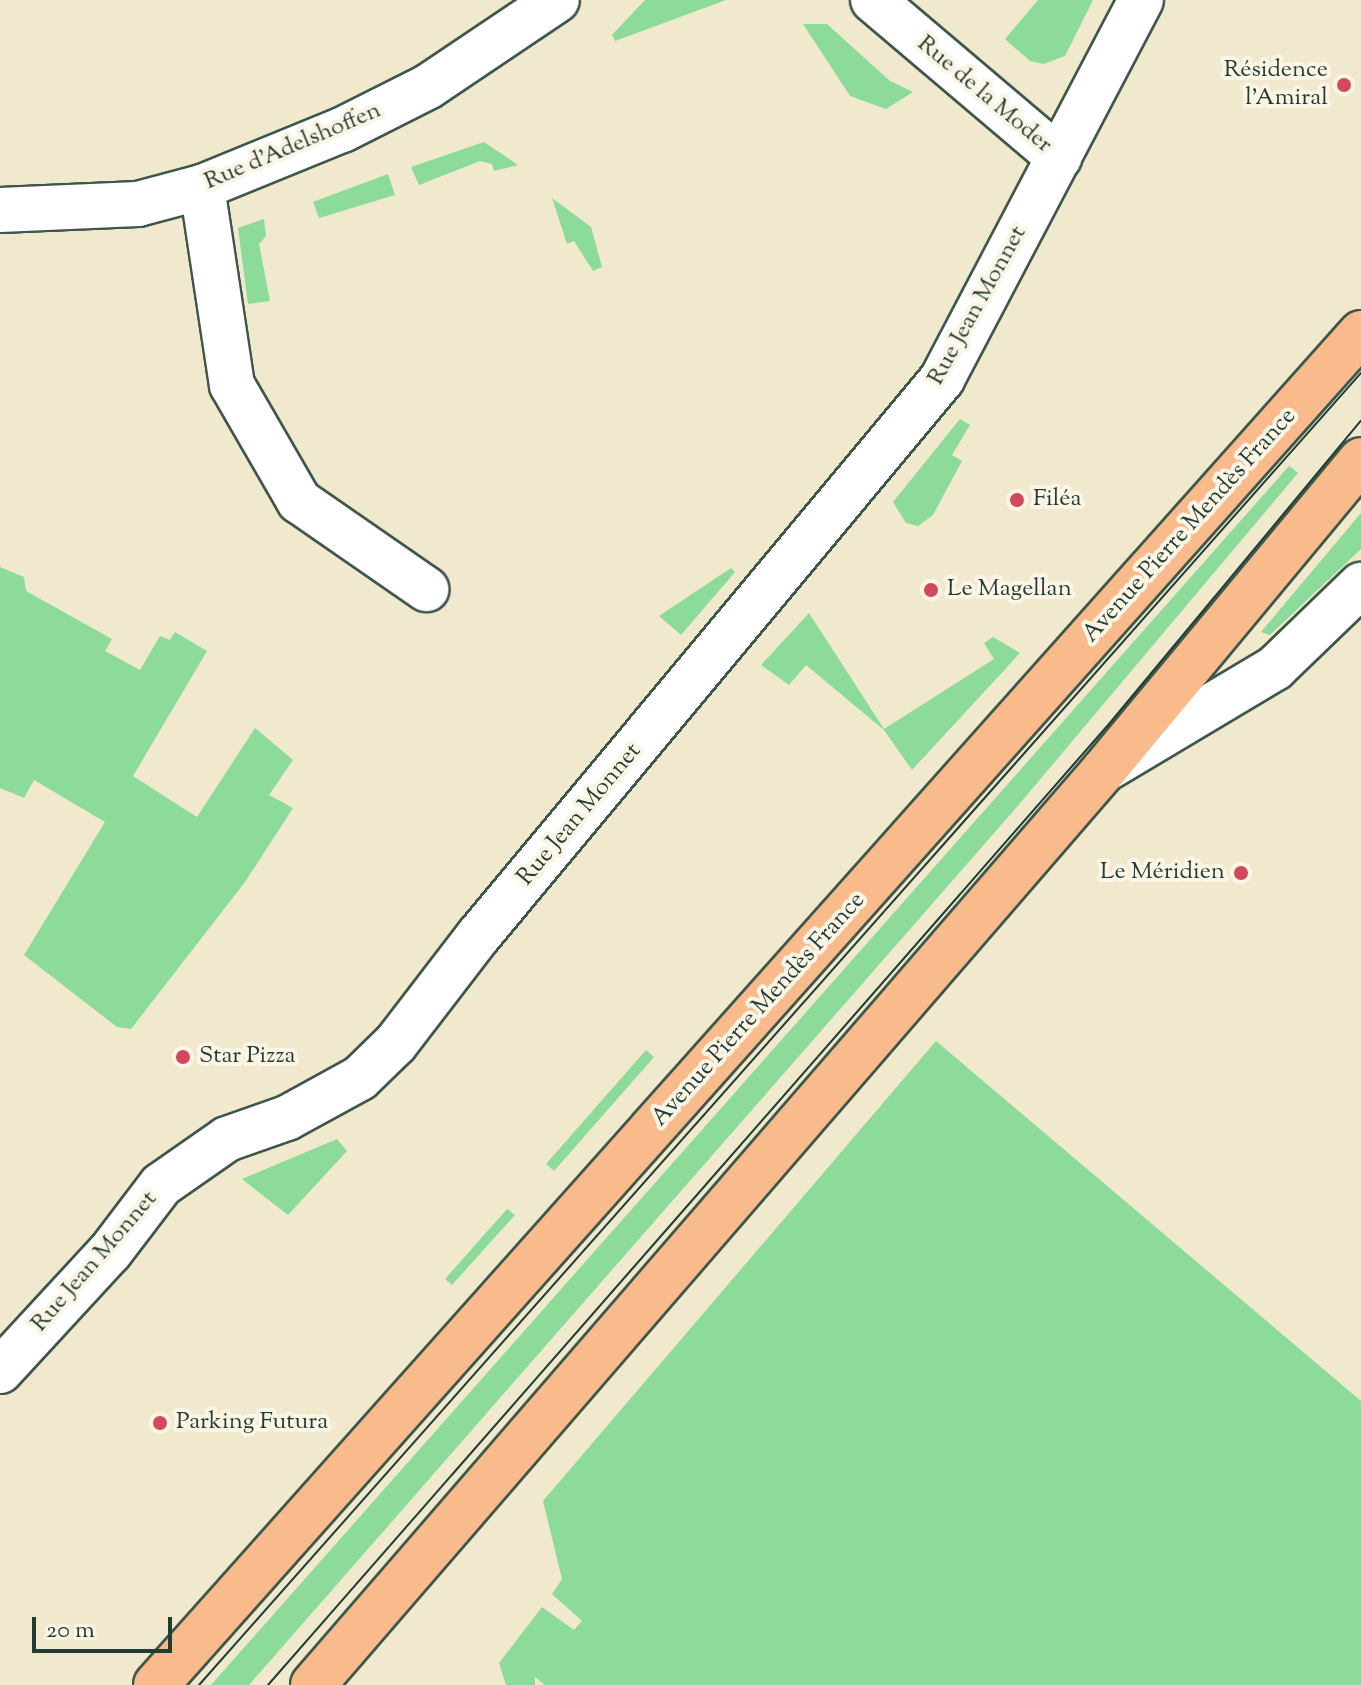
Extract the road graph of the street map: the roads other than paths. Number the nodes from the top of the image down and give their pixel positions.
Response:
1 (557, 0) edge
2 (873, 0) edge
3 (1141, 0) edge
4 (1059, 158) junction
5 (202, 187) junction
6 (0, 210) edge
7 (1361, 333) edge
8 (1361, 460) edge
9 (1361, 585) edge
10 (426, 589) dead end
11 (1103, 771) junction
12 (0, 1371) edge
13 (156, 1685) edge
14 (313, 1685) edge

1 - 5 street, Rue d'Adelshoffen
2 - 4 street, Rue de la Moder
3 - 4 street, Rue Jean Monnet
4 - 12 street, Rue Jean Monnet
5 - 6 street, Rue d'Adelshoffen
5 - 10 street
7 - 13 main road, Avenue Pierre Mendès France
8 - 11 main road
9 - 11 street
11 - 14 main road

